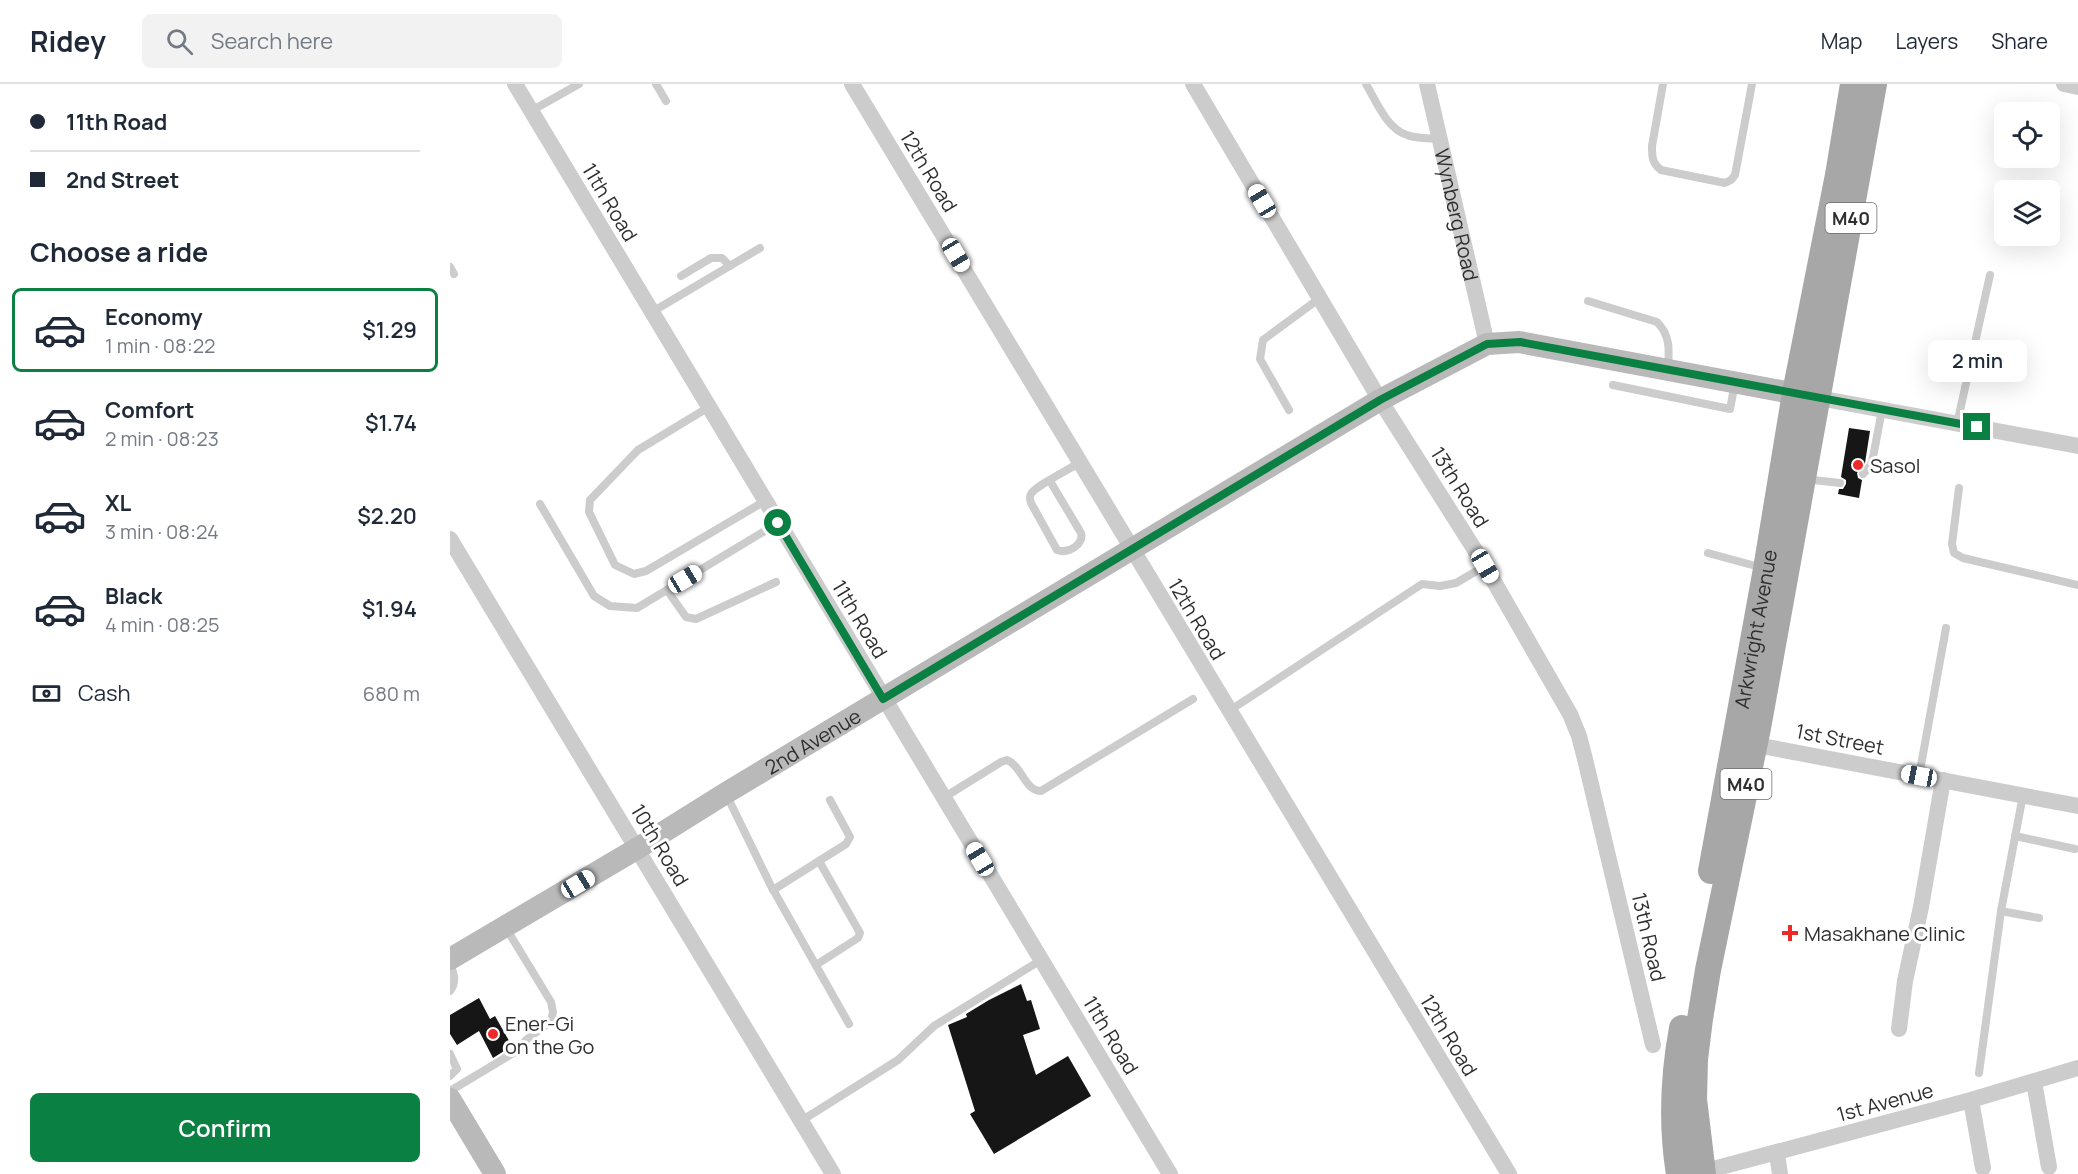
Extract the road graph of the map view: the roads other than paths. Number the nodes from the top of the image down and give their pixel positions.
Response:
1 (515, 84) edge
2 (579, 84) edge
3 (656, 84) edge
4 (852, 84) edge
5 (1192, 84) edge
6 (1366, 84) edge
7 (1427, 84) edge
8 (1663, 84) edge
9 (1752, 84) edge
10 (1853, 84) edge
11 (1875, 84) edge
12 (2064, 84) edge
13 (2078, 87) edge
14 (666, 100) dead end
15 (531, 111) junction
16 (1440, 139) junction
17 (760, 248) dead end
18 (730, 266) junction
19 (1990, 275) dead end
20 (681, 276) dead end
21 (1320, 298) junction
22 (1588, 301) dead end
23 (652, 312) junction
24 (1487, 344) junction
25 (1668, 369) junction
26 (1735, 382) junction
27 (1613, 385) dead end
28 (1807, 395) junction
29 (1380, 400) junction
30 (709, 407) junction
31 (1289, 410) dead end
32 (1882, 410) junction
33 (1957, 424) junction
34 (2078, 446) edge
35 (1079, 463) junction
36 (1863, 474) dead end
37 (1803, 479) junction
38 (1050, 481) junction
39 (1840, 483) dead end
40 (1959, 488) dead end
41 (765, 501) junction
42 (540, 504) dead end
43 (778, 523) junction
44 (450, 538) edge
45 (1131, 550) junction
46 (1708, 553) dead end
47 (1485, 566) junction
48 (1766, 569) junction
49 (776, 582) dead end
50 (2078, 585) edge
51 (667, 590) junction
52 (1946, 628) dead end
53 (883, 699) junction
54 (1192, 699) dead end
55 (1229, 711) junction
56 (1745, 743) junction
57 (1919, 776) junction
58 (1943, 780) junction
59 (726, 794) junction
60 (2023, 795) junction
61 (943, 798) junction
62 (830, 800) dead end
63 (2078, 806) edge
64 (2015, 836) junction
65 (638, 848) junction
66 (2075, 849) dead end
67 (819, 861) junction
68 (773, 890) junction
69 (2001, 911) junction
70 (2039, 918) dead end
71 (505, 926) junction
72 (450, 959) edge
73 (1041, 960) junction
74 (450, 964) edge
75 (816, 965) junction
76 (450, 991) edge
77 (849, 1024) dead end
78 (1899, 1029) dead end
79 (1653, 1044) dead end
80 (450, 1054) edge
81 (2078, 1068) edge
82 (1979, 1073) dead end
83 (450, 1076) edge
84 (2034, 1082) junction
85 (450, 1091) edge
86 (450, 1100) edge
87 (1971, 1100) junction
88 (801, 1121) junction
89 (1777, 1154) junction
90 (2049, 1167) dead end
91 (1983, 1168) dead end
92 (495, 1174) edge
93 (833, 1174) edge
94 (1170, 1174) edge
95 (1509, 1174) edge
96 (1695, 1174) edge
97 (1780, 1174) edge

1 - 15 street, 11th Road
2 - 15 lane
3 - 14 lane
4 - 35 street, 12th Road
5 - 21 street, 13th Road
6 - 16 lane
7 - 16 street, Wynberg Road
8 - 9 lane
10 - 28 main road, Arkwright Avenue / M40
11 - 28 main road, Arkwright Avenue / M40
12 - 13 street
15 - 23 street, 11th Road
16 - 24 street, Wynberg Road
17 - 18 lane
18 - 20 lane
18 - 23 lane
19 - 33 lane
21 - 29 street, 13th Road
21 - 31 lane
22 - 25 lane
23 - 30 street, 11th Road
24 - 25 street
24 - 29 street, 2nd Avenue
25 - 26 street
26 - 27 lane
26 - 28 street
28 - 32 street
28 - 37 main road, Arkwright Avenue / M40
28 - 48 main road, Arkwright Avenue / M40
29 - 45 street, 2nd Avenue
29 - 47 street, 13th Road
30 - 41 street, 11th Road
30 - 41 lane
32 - 33 street
32 - 36 lane
33 - 34 street
35 - 38 lane
35 - 45 street, 12th Road
37 - 39 lane
37 - 56 main road, Arkwright Avenue / M40
38 - 38 lane
40 - 50 lane
41 - 43 street, 11th Road
42 - 51 lane
43 - 51 lane
43 - 53 street, 11th Road
44 - 65 street, 10th Road
45 - 53 street, 2nd Avenue
45 - 55 street, 12th Road
46 - 48 lane
47 - 55 lane
47 - 79 street, 13th Road
48 - 56 main road, Arkwright Avenue / M40
49 - 51 lane
52 - 57 lane
53 - 59 street, 2nd Avenue
53 - 61 street, 11th Road
54 - 61 lane
55 - 95 street, 12th Road
56 - 57 street, 1st Street
56 - 96 main road, Arkwright Avenue / M40
57 - 58 street, 1st Street
58 - 60 street, 1st Street
58 - 78 street
59 - 65 street, 2nd Avenue
59 - 68 lane
60 - 63 street, 1st Street
60 - 64 lane
61 - 73 street, 11th Road
62 - 67 lane
64 - 66 lane
64 - 69 lane
65 - 71 street, 2nd Avenue
65 - 88 street, 10th Road
67 - 68 lane
67 - 75 lane
68 - 75 lane
69 - 70 lane
69 - 82 lane
71 - 72 street, 2nd Avenue
71 - 85 lane
73 - 88 lane
73 - 94 street, 11th Road
74 - 76 lane
75 - 77 lane
80 - 83 lane
81 - 84 street, 1st Avenue
84 - 87 street, 1st Avenue
84 - 90 street
86 - 92 street
87 - 89 street, 1st Avenue
87 - 91 street
88 - 93 street, 10th Road
89 - 96 street, 1st Avenue
89 - 97 street

